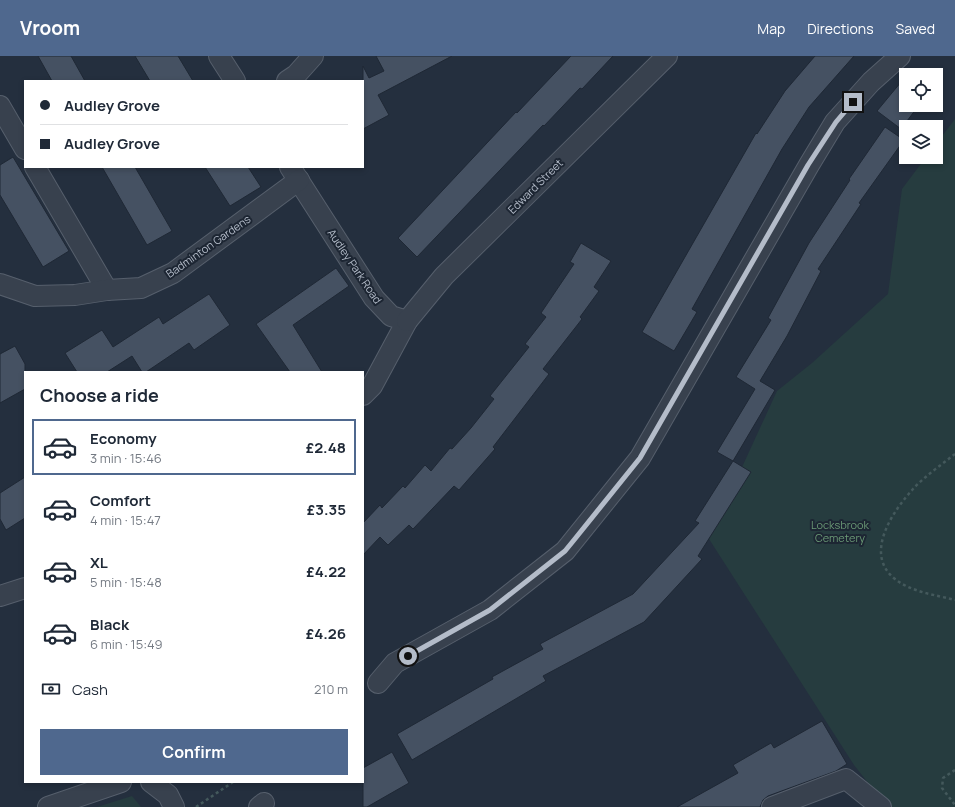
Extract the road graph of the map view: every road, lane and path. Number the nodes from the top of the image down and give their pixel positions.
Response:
1 (219, 56) edge
2 (313, 56) edge
3 (667, 56) edge
4 (900, 56) edge
5 (234, 80) edge
6 (288, 80) edge
7 (0, 106) edge
8 (24, 147) edge
9 (36, 168) edge
10 (295, 173) edge
11 (0, 284) edge
12 (107, 290) junction
13 (407, 321) junction
14 (364, 394) edge
15 (955, 454) edge
16 (24, 588) edge
17 (0, 596) edge
18 (955, 600) edge
19 (378, 683) dead end
20 (955, 770) edge
21 (118, 783) edge
22 (152, 783) edge
23 (232, 783) edge
24 (955, 805) edge
25 (48, 807) edge
26 (174, 807) edge
27 (196, 807) edge
28 (772, 807) edge
29 (881, 807) edge

1 - 5 street
2 - 6 street
3 - 13 street, Edward Street
4 - 19 street
7 - 8 street
9 - 12 street
10 - 12 street, Badminton Gardens
10 - 13 street, Audley Park Road
11 - 12 street, Badminton Gardens
13 - 14 street
15 - 18 path
16 - 17 street
20 - 24 path
21 - 25 street
22 - 26 street
23 - 27 path
28 - 29 street

